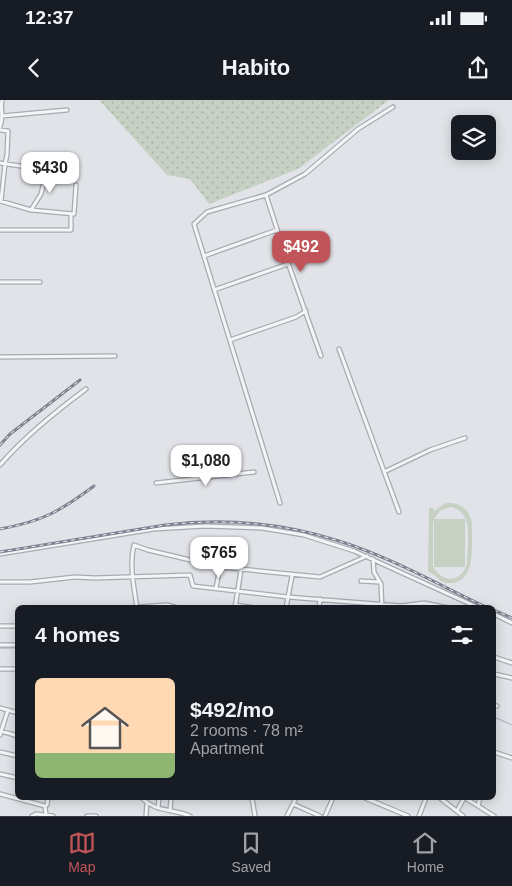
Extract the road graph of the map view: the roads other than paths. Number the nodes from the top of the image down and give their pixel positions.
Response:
1 (2, 100) edge
2 (393, 107) dead end
3 (67, 110) dead end
4 (2, 116) junction
5 (0, 128) edge
6 (0, 163) edge
7 (5, 164) junction
8 (61, 167) dead end
9 (47, 170) junction
10 (76, 185) dead end
11 (266, 195) junction
12 (0, 201) edge
13 (31, 210) junction
14 (71, 214) junction
15 (0, 230) edge
16 (277, 230) junction
17 (204, 256) junction
18 (288, 264) junction
19 (0, 282) edge
20 (40, 282) dead end
21 (214, 290) junction
22 (306, 312) junction
23 (230, 340) junction
24 (339, 349) dead end
25 (115, 356) dead end
26 (321, 356) dead end
27 (0, 358) edge
28 (86, 389) dead end
29 (465, 438) dead end
30 (0, 466) edge
31 (254, 472) dead end
32 (384, 472) junction
33 (156, 483) dead end
34 (280, 503) dead end
35 (399, 512) dead end
36 (0, 554) edge
37 (367, 556) junction
38 (374, 559) junction
39 (220, 567) junction
40 (241, 570) junction
41 (292, 576) junction
42 (132, 577) junction
43 (361, 581) dead end
44 (0, 582) edge
45 (379, 582) junction
46 (216, 588) junction
47 (238, 591) junction
48 (288, 596) junction
49 (320, 599) junction
50 (137, 605) edge
51 (235, 605) edge
52 (286, 605) edge
53 (319, 605) edge
54 (373, 605) edge
55 (382, 605) edge
56 (409, 605) edge
57 (434, 605) edge
58 (473, 605) edge
59 (496, 615) edge
60 (512, 623) edge
61 (0, 626) edge
62 (15, 626) edge
63 (0, 645) edge
64 (15, 645) edge
65 (496, 658) edge
66 (512, 663) edge
67 (0, 668) edge
68 (15, 668) edge
69 (496, 674) edge
70 (512, 678) edge
71 (0, 708) edge
72 (8, 710) junction
73 (15, 711) edge
74 (0, 732) edge
75 (15, 735) edge
76 (0, 752) edge
77 (496, 754) edge
78 (15, 755) edge
79 (512, 758) edge
80 (0, 774) edge
81 (15, 777) edge
82 (0, 794) edge
83 (15, 798) edge
84 (22, 800) edge
85 (47, 800) edge
86 (144, 800) edge
87 (158, 800) edge
88 (171, 800) edge
89 (252, 800) edge
90 (295, 800) edge
91 (332, 800) edge
92 (371, 800) edge
93 (425, 800) edge
94 (443, 800) edge
95 (463, 800) edge
96 (468, 800) edge
97 (480, 800) edge
98 (147, 803) junction
99 (293, 804) junction
100 (45, 806) junction
101 (478, 806) junction
102 (158, 808) junction
103 (170, 811) junction
104 (457, 811) junction
105 (32, 816) edge
106 (46, 816) edge
107 (53, 816) edge
108 (87, 816) edge
109 (96, 816) edge
110 (146, 816) edge
111 (190, 816) edge
112 (255, 816) edge
113 (287, 816) edge
114 (320, 816) edge
115 (325, 816) edge
116 (408, 816) edge
117 (418, 816) edge
118 (463, 816) edge
119 (494, 816) edge

1 - 4 street
2 - 11 street
3 - 4 street
4 - 5 street
5 - 7 street
6 - 7 street
7 - 9 street
7 - 12 street
8 - 9 street
9 - 13 street
10 - 14 street
11 - 16 street
11 - 17 street
12 - 13 street
13 - 14 street
14 - 15 street
16 - 17 street
16 - 18 street
17 - 21 street
18 - 21 street
18 - 22 street
19 - 20 street
21 - 23 street
22 - 23 street
22 - 26 street
23 - 34 street
24 - 32 street
25 - 27 street
28 - 30 street
29 - 32 street
31 - 33 street
32 - 35 street
36 - 37 street
37 - 38 street
37 - 41 street
38 - 45 street
38 - 58 street
39 - 40 street
39 - 42 street
39 - 46 street
40 - 41 street
40 - 47 street
41 - 48 street
42 - 44 street
42 - 46 street
42 - 50 street
43 - 45 street
45 - 55 street
46 - 47 street
47 - 48 street
47 - 51 street
48 - 49 street
48 - 52 street
49 - 53 street
49 - 54 street
56 - 57 street
59 - 60 street
61 - 62 street
63 - 64 street
65 - 66 street
67 - 68 street
69 - 70 street
71 - 72 street
72 - 73 street
72 - 74 street
74 - 75 street
76 - 78 street
77 - 79 street
80 - 81 street
82 - 83 street
84 - 100 street
85 - 100 street
86 - 98 street
87 - 102 street
88 - 103 street
89 - 112 street
90 - 99 street
91 - 115 street
92 - 116 street
93 - 117 street
94 - 104 street
95 - 104 street
96 - 101 street
97 - 101 street
98 - 102 street
98 - 110 street
99 - 113 street
99 - 114 street
100 - 106 street
101 - 119 street
102 - 103 street
103 - 111 street
104 - 118 street
105 - 106 street
106 - 107 street
108 - 109 street

